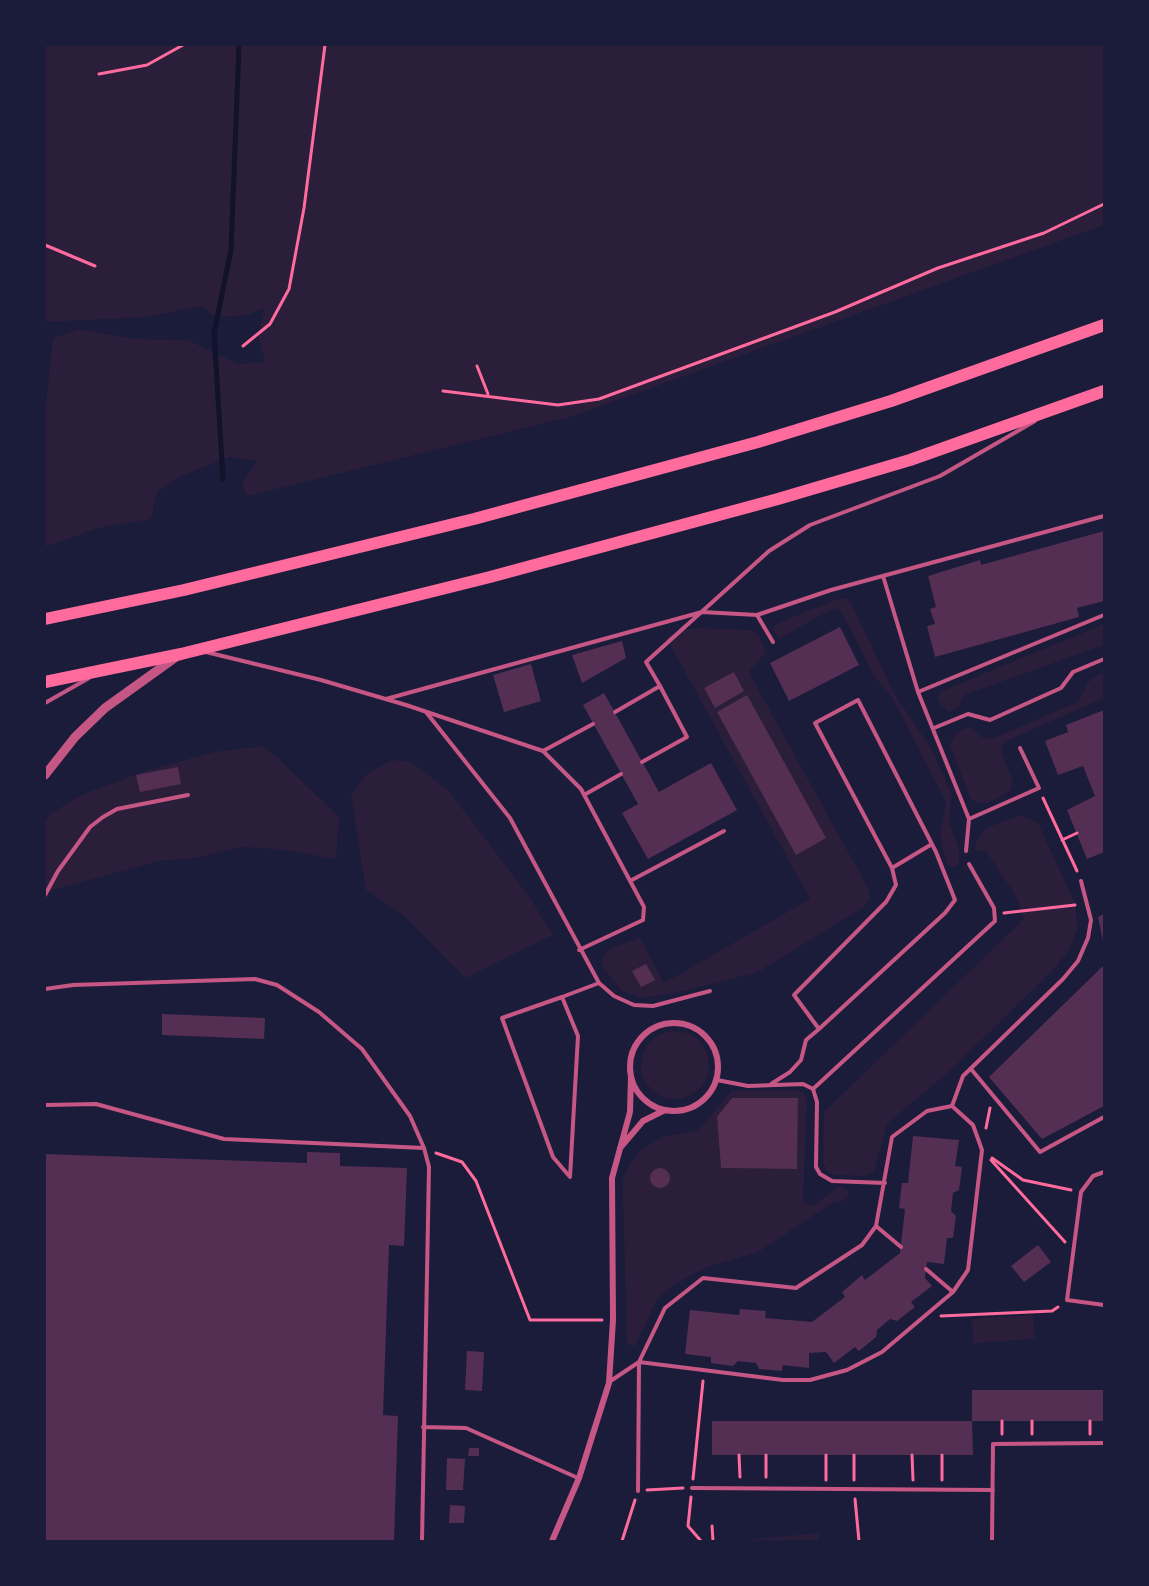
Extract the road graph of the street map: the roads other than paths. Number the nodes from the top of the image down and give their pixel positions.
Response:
1 (1104, 325) edge
2 (1104, 391) edge
3 (1051, 412) junction
4 (1104, 516) edge
5 (883, 576) junction
6 (702, 612) junction
7 (758, 615) junction
8 (1104, 615) edge
9 (45, 619) edge
10 (773, 642) dead end
11 (197, 650) junction
12 (181, 654) junction
13 (1104, 659) edge
14 (104, 670) junction
15 (45, 682) edge
16 (660, 686) junction
17 (918, 692) junction
18 (386, 699) junction
19 (45, 703) edge
20 (426, 712) junction
21 (615, 712) dead end
22 (593, 724) dead end
23 (934, 728) junction
24 (1020, 748) dead end
25 (543, 751) junction
26 (642, 762) dead end
27 (621, 774) dead end
28 (45, 775) edge
29 (188, 795) dead end
30 (584, 795) junction
31 (969, 819) junction
32 (724, 831) dead end
33 (932, 844) junction
34 (966, 851) dead end
35 (969, 864) dead end
36 (892, 868) junction
37 (1081, 880) road end
38 (630, 881) junction
39 (45, 895) edge
40 (579, 950) junction
41 (599, 982) junction
42 (45, 989) edge
43 (710, 991) dead end
44 (562, 997) junction
45 (819, 1029) junction
46 (970, 1070) junction
47 (631, 1076) junction
48 (717, 1080) junction
49 (771, 1084) junction
50 (813, 1089) junction
51 (45, 1105) edge
52 (952, 1106) junction
53 (665, 1110) junction
54 (1104, 1117) edge
55 (424, 1148) junction
56 (619, 1150) junction
57 (1104, 1172) edge
58 (885, 1183) junction
59 (876, 1226) junction
60 (901, 1247) dead end
61 (926, 1269) dead end
62 (953, 1292) junction
63 (1104, 1305) edge
64 (639, 1362) junction
65 (609, 1383) junction
66 (423, 1428) junction
67 (1104, 1443) edge
68 (579, 1478) junction
69 (692, 1488) road end
70 (993, 1490) junction
71 (638, 1491) road end
72 (422, 1541) edge
73 (552, 1541) edge
74 (992, 1541) edge

1 - 9 highway
2 - 3 highway
3 - 6 lane
3 - 11 highway
4 - 5 lane
5 - 7 lane
5 - 17 lane
6 - 7 lane
6 - 16 lane
6 - 18 lane
7 - 10 lane
8 - 17 lane
11 - 12 highway
11 - 18 lane
12 - 14 highway
12 - 28 street
13 - 23 lane
14 - 15 highway
14 - 19 lane
16 - 21 lane
16 - 26 lane
17 - 23 lane
18 - 20 lane
20 - 25 lane
20 - 40 lane
22 - 25 lane
23 - 31 lane
24 - 31 lane
25 - 30 lane
27 - 30 lane
29 - 39 lane
30 - 38 lane
31 - 34 lane
32 - 38 lane
33 - 36 lane
33 - 36 lane
33 - 45 lane
35 - 50 lane
36 - 45 lane
37 - 46 lane
38 - 40 lane
40 - 41 lane
41 - 43 lane
41 - 44 lane
42 - 55 lane
44 - 44 lane
45 - 49 lane
46 - 52 lane
46 - 54 lane
47 - 48 street
47 - 53 street
47 - 56 street
48 - 49 lane
48 - 53 street
49 - 50 lane
50 - 58 lane
51 - 55 lane
52 - 58 lane
52 - 62 lane
53 - 56 street
55 - 66 lane
56 - 65 street
57 - 63 lane
58 - 59 lane
59 - 60 lane
59 - 64 lane
61 - 62 lane
62 - 64 lane
64 - 65 lane
64 - 71 lane
65 - 68 street
66 - 68 lane
66 - 72 lane
67 - 70 lane
68 - 73 street
69 - 70 lane
70 - 74 lane

